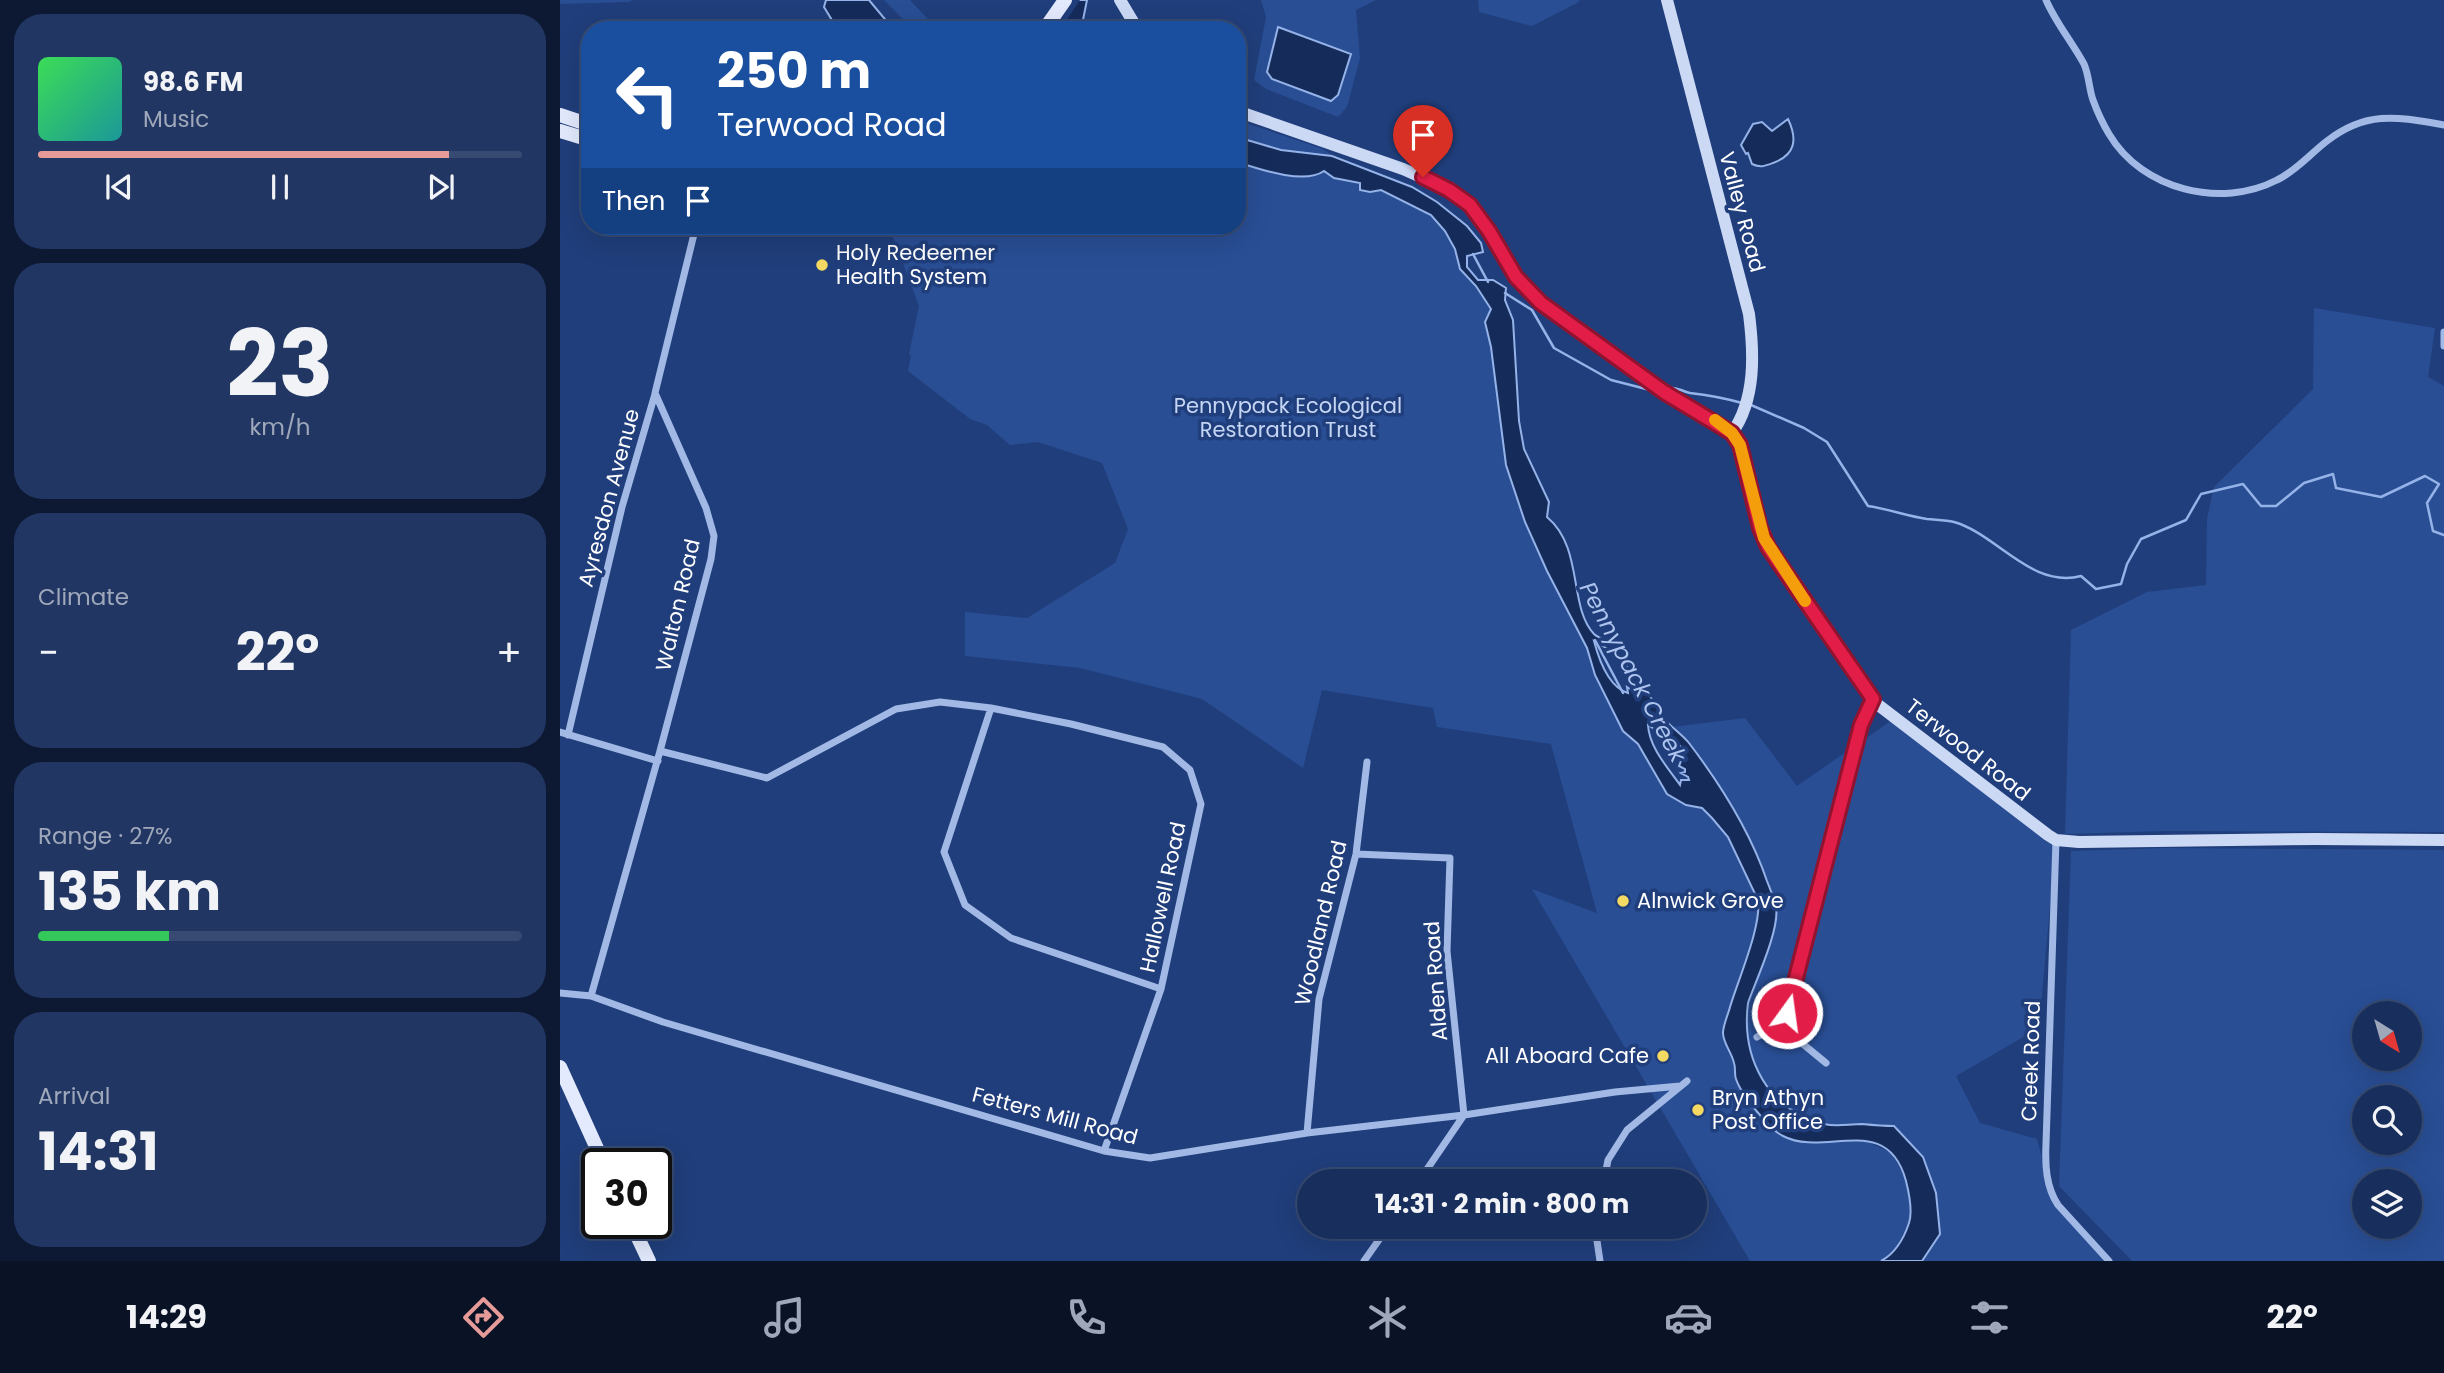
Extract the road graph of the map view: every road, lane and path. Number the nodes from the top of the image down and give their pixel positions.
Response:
1 (1065, 0) edge
2 (1121, 0) edge
3 (1667, 0) edge
4 (2046, 0) edge
5 (1050, 21) edge
6 (1133, 21) edge
7 (1246, 114) edge
8 (560, 115) edge
9 (581, 122) edge
10 (2444, 125) edge
11 (560, 131) edge
12 (581, 137) edge
13 (694, 235) edge
14 (2444, 331) edge
15 (2444, 346) edge
16 (655, 393) junction
17 (1732, 433) junction
18 (1873, 699) junction
19 (991, 708) junction
20 (564, 734) edge
21 (660, 751) junction
22 (658, 761) junction
23 (1367, 762) dead end
24 (2056, 840) junction
25 (2444, 841) edge
26 (1356, 855) junction
27 (1161, 989) junction
28 (560, 993) edge
29 (591, 996) junction
30 (1782, 1023) junction
31 (1757, 1037) dead end
32 (1826, 1063) dead end
33 (560, 1067) edge
34 (1464, 1115) junction
35 (1307, 1133) junction
36 (597, 1148) edge
37 (1104, 1151) junction
38 (1427, 1169) edge
39 (1606, 1169) edge
40 (639, 1239) edge
41 (1380, 1239) edge
42 (1597, 1239) edge
43 (649, 1261) edge
44 (1364, 1261) edge
45 (1600, 1261) edge
46 (2109, 1261) edge

1 - 5 main road
2 - 6 street
3 - 17 street, Valley Road
4 - 10 street
7 - 17 street
8 - 9 main road
11 - 12 main road
13 - 16 street
14 - 15 street
16 - 20 street, Ayresdon Avenue
16 - 21 street, Walton Road
17 - 18 street, Terwood Road
18 - 24 street, Terwood Road
18 - 30 street
19 - 21 street, Hallowell Road
19 - 27 street
19 - 27 street, Hallowell Road
20 - 22 street
21 - 22 street, Walton Road
22 - 29 street, Walton Road
23 - 26 street, Woodland Road
24 - 25 street
24 - 46 street, Creek Road
26 - 34 street, Alden Road
26 - 35 street, Woodland Road
27 - 37 street, Hallowell Road
28 - 29 street, Fetters Mill Road
29 - 37 street, Fetters Mill Road
30 - 31 street
30 - 32 street
33 - 36 main road
34 - 35 street, Fetters Mill Road
34 - 38 street
34 - 39 street, Fetters Mill Road
35 - 37 street, Fetters Mill Road
40 - 43 main road
41 - 44 street
42 - 45 street

